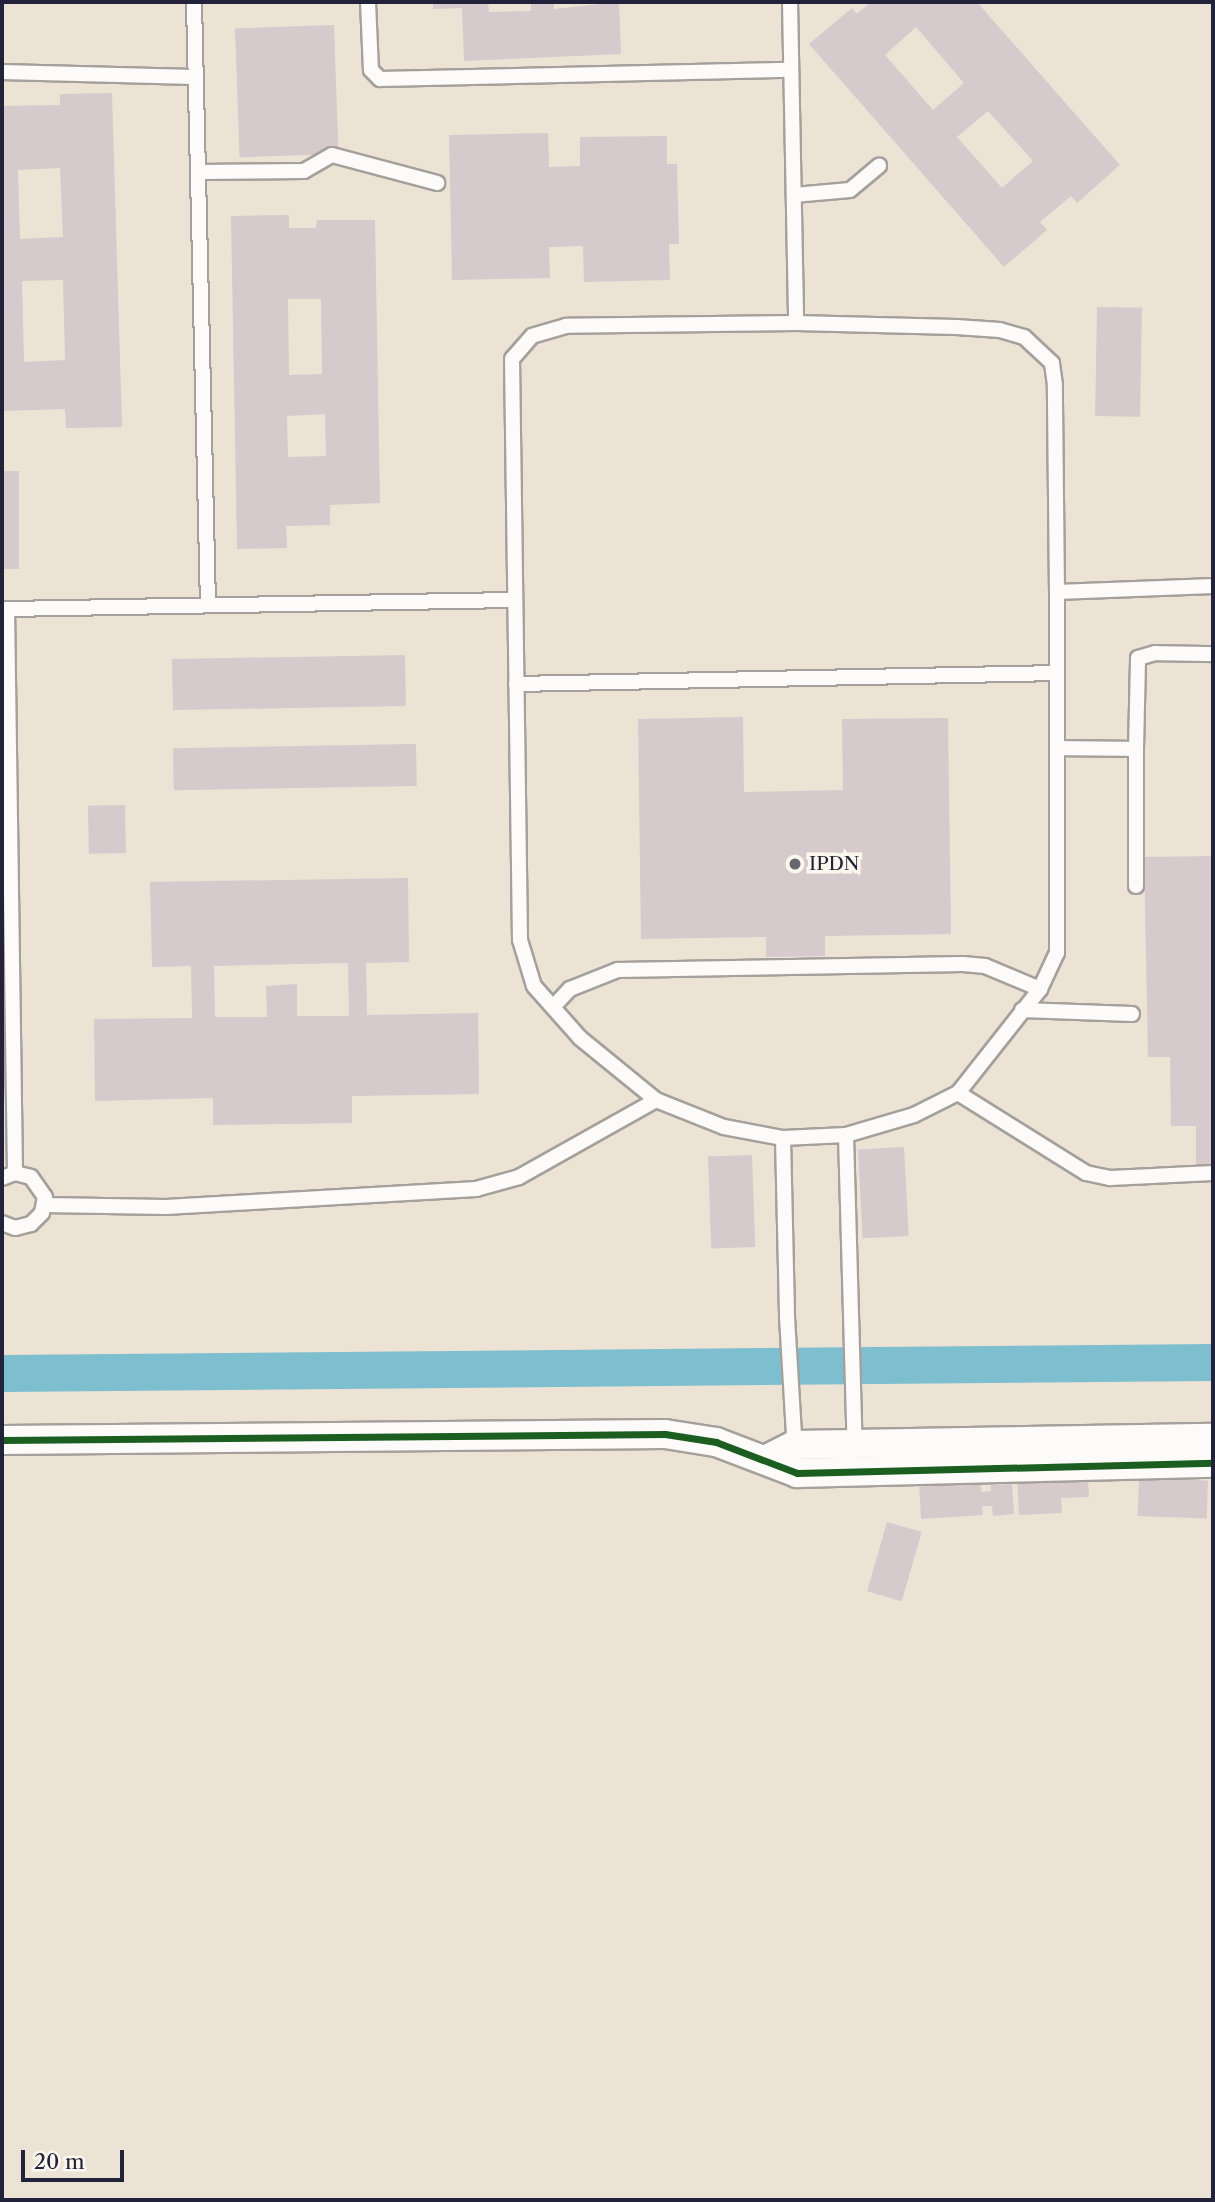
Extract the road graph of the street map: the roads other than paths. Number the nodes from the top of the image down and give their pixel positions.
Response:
1 (194, 2) edge
2 (368, 2) edge
3 (790, 2) edge
4 (790, 70) junction
5 (2, 72) edge
6 (194, 77) junction
7 (879, 166) dead end
8 (198, 172) junction
9 (437, 183) dead end
10 (794, 195) junction
11 (796, 323) junction
12 (1213, 586) edge
13 (1057, 592) junction
14 (512, 600) junction
15 (208, 604) junction
16 (4, 609) edge
17 (1213, 654) edge
18 (1057, 673) junction
19 (516, 684) junction
20 (1059, 748) junction
21 (1136, 749) junction
22 (1136, 886) dead end
23 (1040, 989) junction
24 (553, 1007) junction
25 (1022, 1010) junction
26 (1132, 1014) dead end
27 (958, 1093) junction
28 (656, 1100) junction
29 (846, 1135) junction
30 (783, 1138) junction
31 (1213, 1173) edge
32 (8, 1176) edge
33 (44, 1205) junction
34 (2, 1223) edge
35 (794, 1435) junction
36 (854, 1435) junction
37 (1213, 1438) edge
38 (2, 1440) edge
39 (767, 1459) junction
40 (1213, 1463) edge
41 (855, 1472) junction
42 (797, 1473) junction

1 - 6 lane
2 - 4 lane
3 - 4 lane
4 - 10 lane
5 - 6 lane
6 - 8 lane
7 - 10 lane
8 - 9 lane
8 - 15 lane
10 - 11 lane
11 - 13 lane
11 - 14 lane
12 - 13 lane
13 - 18 lane
14 - 15 lane
14 - 19 lane
15 - 16 lane
16 - 32 lane
17 - 21 lane
18 - 19 lane
18 - 20 lane
19 - 24 lane
20 - 21 lane
20 - 23 lane
21 - 22 lane
23 - 24 lane
23 - 25 lane
24 - 28 lane
25 - 26 lane
25 - 27 lane
27 - 29 lane
27 - 31 lane
28 - 30 lane
28 - 33 lane
29 - 30 lane
29 - 36 lane
30 - 35 lane
32 - 33 lane
33 - 34 lane
35 - 36 street
35 - 39 street
35 - 42 lane
36 - 37 street
36 - 41 lane
38 - 39 street
39 - 42 street
40 - 41 street
41 - 42 street

